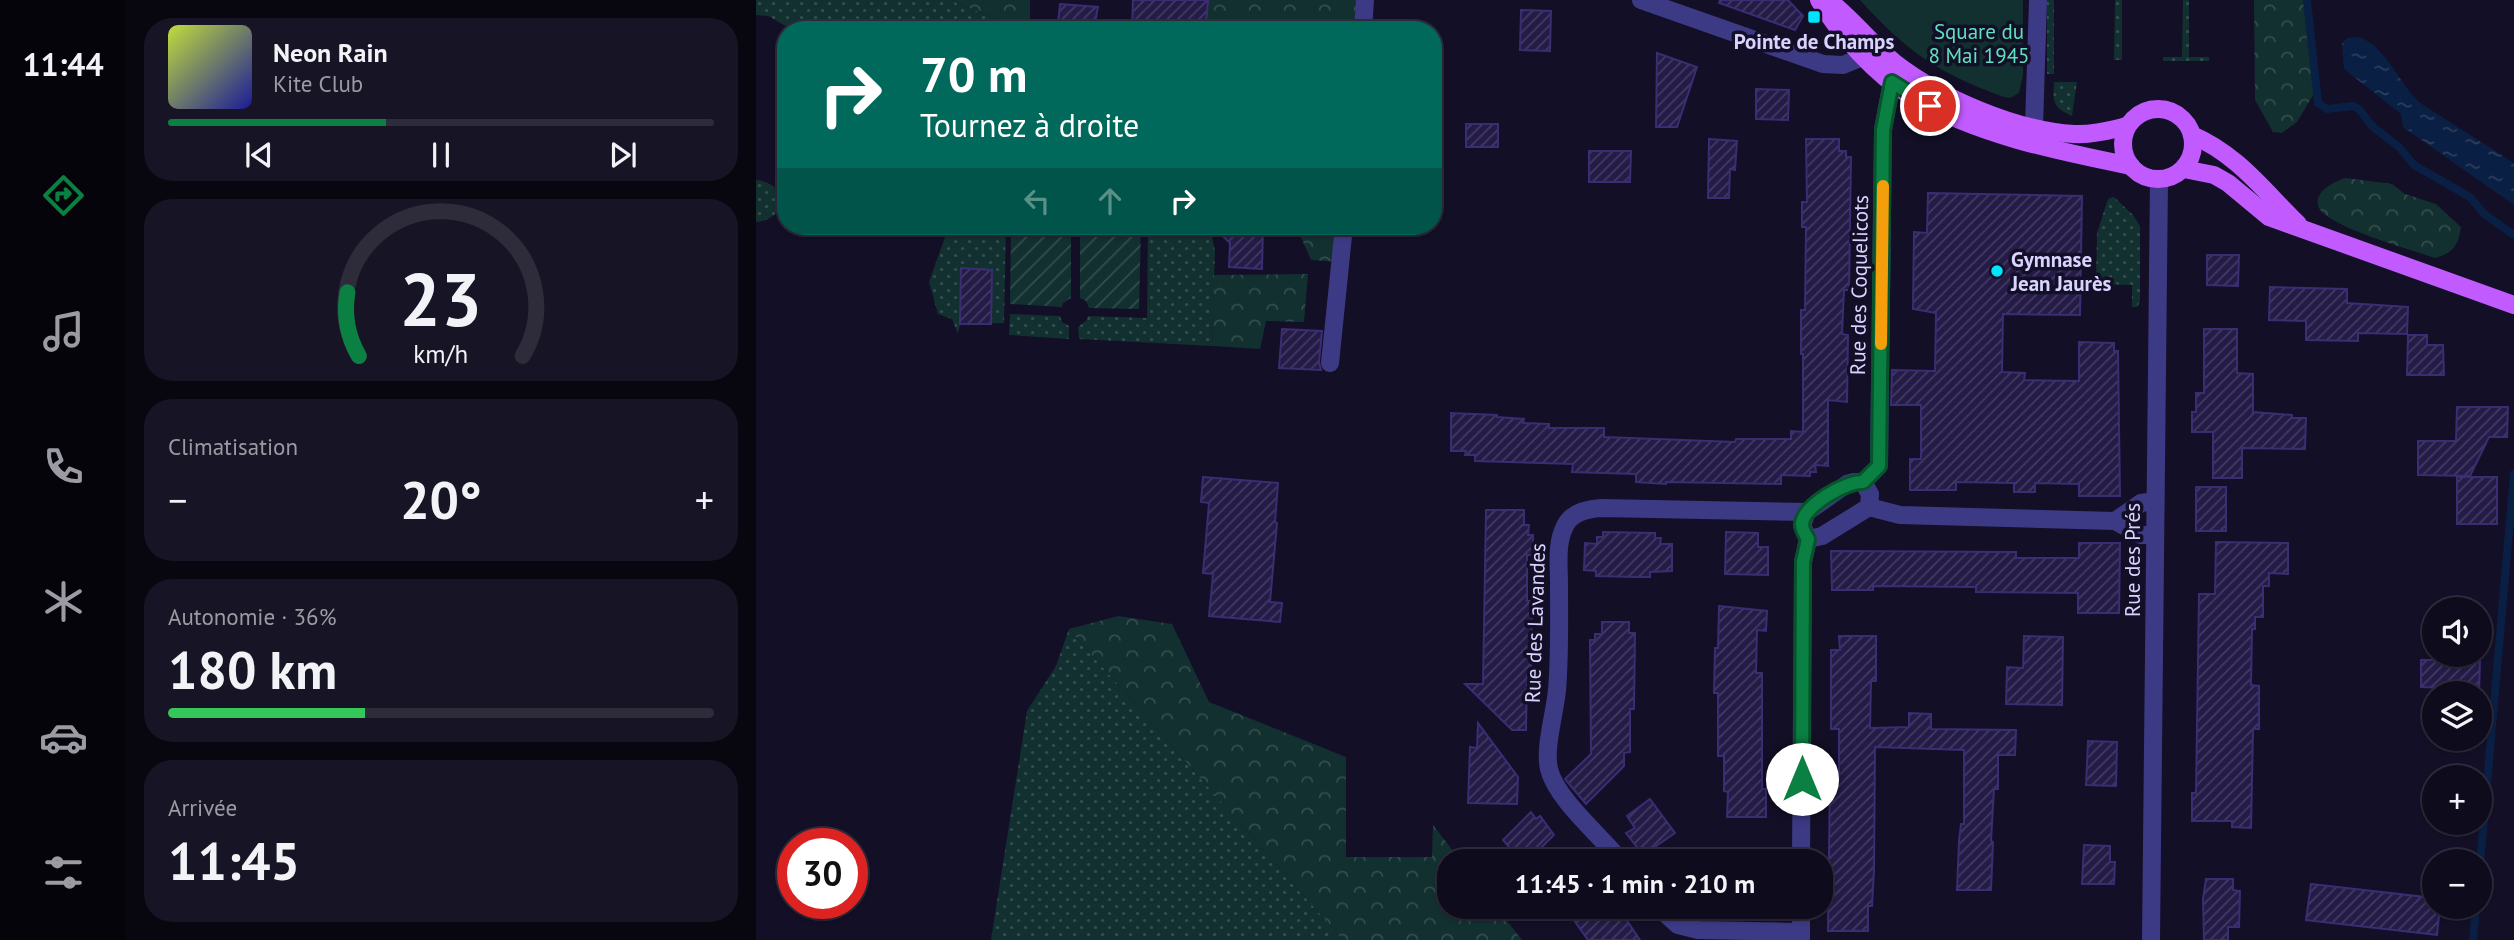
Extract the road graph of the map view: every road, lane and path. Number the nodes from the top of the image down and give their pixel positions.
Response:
1 (1366, 0) edge
2 (1641, 0) edge
3 (1819, 0) edge
4 (1828, 0) edge
5 (2038, 0) edge
6 (1364, 21) edge
7 (1865, 56) junction
8 (1892, 82) junction
9 (2034, 127) junction
10 (2127, 127) junction
11 (2192, 135) junction
12 (2131, 166) junction
13 (2184, 169) junction
14 (2159, 180) junction
15 (2306, 232) junction
16 (1343, 235) edge
17 (2514, 305) edge
18 (1330, 363) dead end
19 (1863, 482) junction
20 (2155, 501) junction
21 (1869, 507) junction
22 (1807, 512) junction
23 (2115, 521) junction
24 (2154, 535) junction
25 (1808, 539) junction
26 (1612, 849) edge
27 (1801, 849) edge
28 (1671, 919) edge
29 (1801, 936) edge
30 (2151, 940) edge

1 - 6 street
2 - 7 street
3 - 7 main road
4 - 9 main road
5 - 9 street
7 - 8 main road
8 - 12 main road
8 - 19 street, Rue des Coquelicots
9 - 10 main road
10 - 11 main road
10 - 12 main road
11 - 13 main road
11 - 15 main road
12 - 14 main road
13 - 14 main road
13 - 15 main road
14 - 20 street, Rue des Prés
15 - 17 main road
16 - 18 street
19 - 21 street
19 - 22 street
20 - 23 street
20 - 24 street, Rue des Prés
21 - 23 street
21 - 25 street
22 - 25 street
22 - 26 street, Rue des Lavandes
23 - 24 street
24 - 30 street, Rue des Prés
25 - 27 street
28 - 29 street

